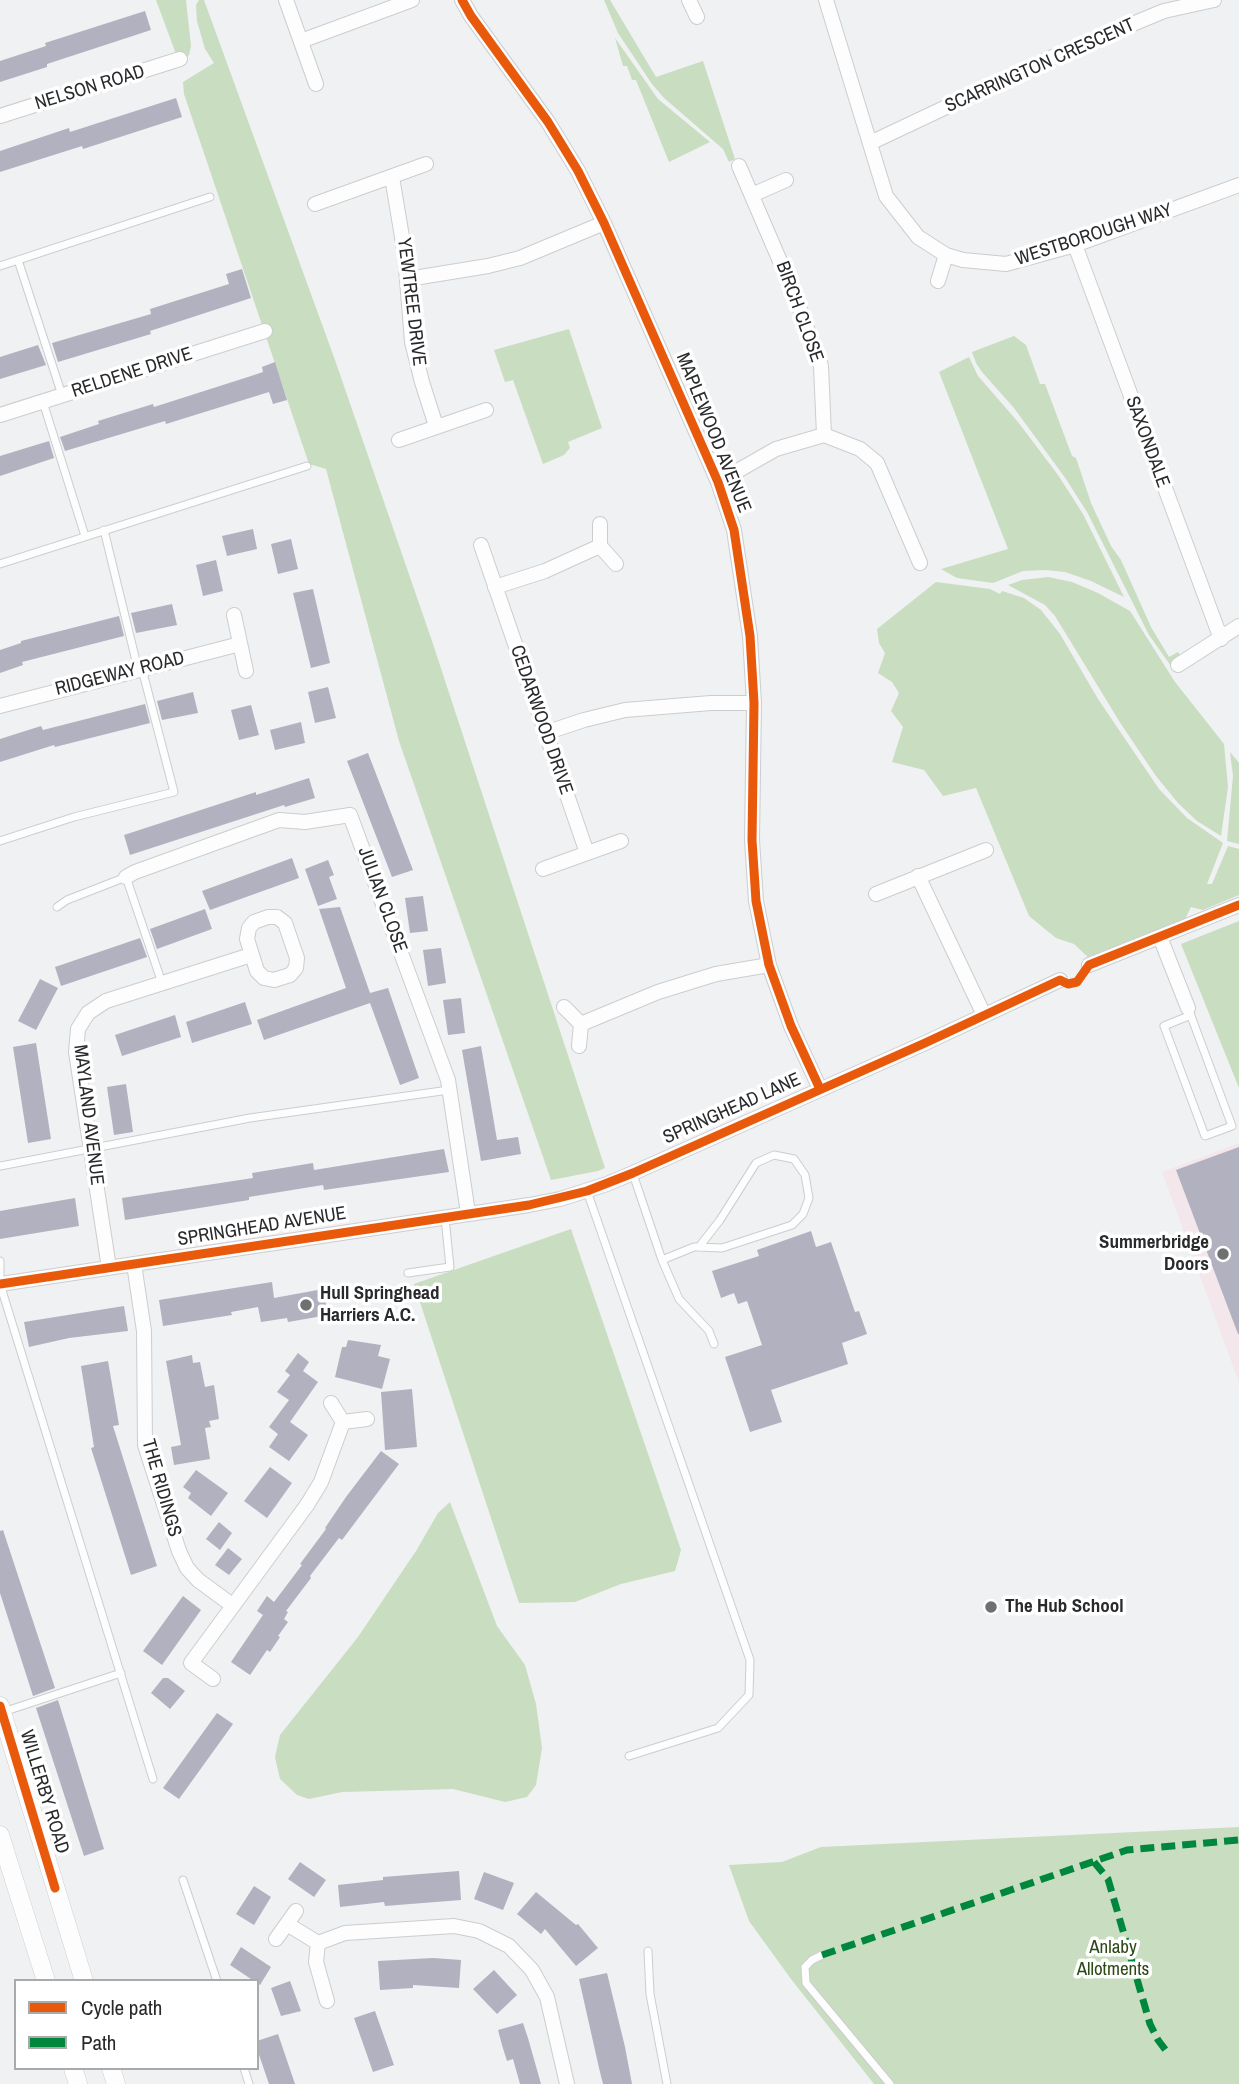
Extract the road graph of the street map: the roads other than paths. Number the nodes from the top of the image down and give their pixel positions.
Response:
1 (286, 0) edge
2 (412, 0) edge
3 (461, 0) edge
4 (689, 0) edge
5 (826, 0) edge
6 (1214, 0) edge
7 (697, 16) dead end
8 (301, 41) junction
9 (180, 59) dead end
10 (316, 84) dead end
11 (0, 116) edge
12 (870, 143) junction
13 (426, 164) dead end
14 (739, 166) dead end
15 (392, 177) junction
16 (786, 180) dead end
17 (1239, 185) edge
18 (752, 195) junction
19 (210, 197) dead end
20 (315, 204) dead end
21 (604, 223) junction
22 (1075, 244) junction
23 (946, 255) junction
24 (18, 260) junction
25 (0, 266) edge
26 (408, 279) junction
27 (939, 281) dead end
28 (265, 331) dead end
29 (62, 395) junction
30 (43, 402) junction
31 (486, 410) dead end
32 (0, 415) edge
33 (436, 426) junction
34 (824, 435) junction
35 (399, 440) dead end
36 (307, 466) dead end
37 (718, 482) junction
38 (600, 524) dead end
39 (104, 530) junction
40 (85, 536) junction
41 (481, 545) dead end
42 (600, 547) junction
43 (920, 563) dead end
44 (0, 564) edge
45 (616, 564) dead end
46 (495, 587) junction
47 (234, 615) dead end
48 (1239, 626) edge
49 (1221, 639) junction
50 (240, 644) junction
51 (1178, 665) dead end
52 (140, 668) junction
53 (246, 671) dead end
54 (754, 703) junction
55 (0, 706) edge
56 (545, 733) junction
57 (0, 841) edge
58 (621, 841) dead end
59 (985, 850) dead end
60 (587, 853) junction
61 (543, 869) dead end
62 (918, 876) junction
63 (126, 877) junction
64 (876, 894) dead end
65 (1239, 905) edge
66 (57, 907) dead end
67 (1160, 937) junction
68 (251, 955) junction
69 (769, 965) junction
70 (1089, 965) dead end
71 (1060, 980) dead end
72 (162, 983) junction
73 (564, 1007) dead end
74 (1189, 1012) junction
75 (984, 1015) junction
76 (581, 1024) junction
77 (579, 1046) dead end
78 (450, 1090) junction
79 (820, 1090) junction
80 (92, 1148) junction
81 (0, 1166) edge
82 (633, 1173) junction
83 (587, 1191) junction
84 (529, 1205) joint
85 (468, 1213) junction
86 (444, 1217) junction
87 (699, 1247) junction
88 (662, 1260) junction
89 (0, 1261) edge
90 (134, 1264) junction
91 (109, 1268) junction
92 (408, 1273) dead end
93 (0, 1284) edge
94 (714, 1344) dead end
95 (331, 1404) dead end
96 (367, 1419) dead end
97 (343, 1422) junction
98 (232, 1605) junction
99 (121, 1673) junction
100 (213, 1679) dead end
101 (1, 1709) edge
102 (629, 1756) dead end
103 (153, 1779) dead end
104 (0, 1835) edge
105 (183, 1880) dead end
106 (296, 1911) dead end
107 (287, 1924) junction
108 (276, 1939) dead end
109 (318, 1943) junction
110 (648, 1951) dead end
111 (822, 1955) dead end
112 (45, 1979) edge
113 (83, 1979) edge
114 (214, 1979) edge
115 (327, 2001) dead end
116 (567, 2084) edge
117 (667, 2084) edge
118 (890, 2084) edge

1 - 8 street
2 - 8 street
3 - 21 street, MAPLEWOOD AVENUE
4 - 7 street
5 - 12 street, WESTBOROUGH WAY
6 - 12 street, SCARRINGTON CRESCENT
8 - 10 street
9 - 11 street, NELSON ROAD
12 - 23 street, WESTBOROUGH WAY
13 - 15 street
14 - 18 street, BIRCH CLOSE
15 - 20 street
15 - 26 street, YEWTREE DRIVE
16 - 18 street
17 - 22 street, WESTBOROUGH WAY
18 - 34 street, BIRCH CLOSE
19 - 24 lane
21 - 26 street
21 - 37 street, MAPLEWOOD AVENUE
22 - 23 street, WESTBOROUGH WAY
22 - 49 street, SAXONDALE
23 - 27 street
24 - 25 lane
24 - 29 lane
26 - 33 street, YEWTREE DRIVE
28 - 29 street, RELDENE DRIVE
29 - 30 street, RELDENE DRIVE
30 - 32 street, RELDENE DRIVE
30 - 40 lane
31 - 33 street
33 - 35 street
34 - 37 street
34 - 43 street
36 - 39 lane
37 - 54 street, MAPLEWOOD AVENUE
38 - 42 street
39 - 40 lane
39 - 52 lane
40 - 44 lane
41 - 46 street, CEDARWOOD DRIVE
42 - 45 street
42 - 46 street
46 - 56 street, CEDARWOOD DRIVE
47 - 50 street
48 - 49 street
49 - 51 street
50 - 52 street, RIDGEWAY ROAD
50 - 53 street
52 - 55 street, RIDGEWAY ROAD
52 - 57 lane
54 - 56 street
54 - 69 street, MAPLEWOOD AVENUE
56 - 60 street, CEDARWOOD DRIVE
58 - 60 street
59 - 62 street
60 - 61 street
62 - 64 street
62 - 75 street
63 - 66 lane
63 - 72 lane
63 - 78 street, JULIAN CLOSE
65 - 67 street
67 - 70 street
67 - 74 street
68 - 68 street
68 - 72 street, MAYLAND AVENUE
69 - 76 street
69 - 79 street, MAPLEWOOD AVENUE
71 - 75 street, SPRINGHEAD LANE
72 - 80 street, MAYLAND AVENUE
73 - 76 street
74 - 74 lane
75 - 79 street, SPRINGHEAD LANE
76 - 77 street
78 - 80 lane
78 - 85 street, JULIAN CLOSE
79 - 82 street, SPRINGHEAD LANE
80 - 81 lane
80 - 91 street, MAYLAND AVENUE
82 - 83 street, SPRINGHEAD LANE
82 - 88 lane
83 - 84 street, SPRINGHEAD LANE
83 - 102 lane
84 - 85 street, SPRINGHEAD AVENUE
85 - 86 street, SPRINGHEAD AVENUE
86 - 90 street, SPRINGHEAD AVENUE
86 - 92 lane
87 - 87 lane
87 - 88 lane
88 - 94 lane
89 - 93 lane
90 - 91 street, SPRINGHEAD AVENUE
90 - 98 street, THE RIDINGS
91 - 93 street, SPRINGHEAD AVENUE
93 - 99 lane
95 - 97 street
96 - 97 street
97 - 98 street
98 - 100 street
99 - 101 lane
99 - 103 lane
101 - 113 street, WILLERBY ROAD
104 - 112 street
105 - 114 lane
106 - 107 street
107 - 108 street
107 - 109 street
109 - 115 street
109 - 116 street
110 - 117 lane
111 - 118 lane

